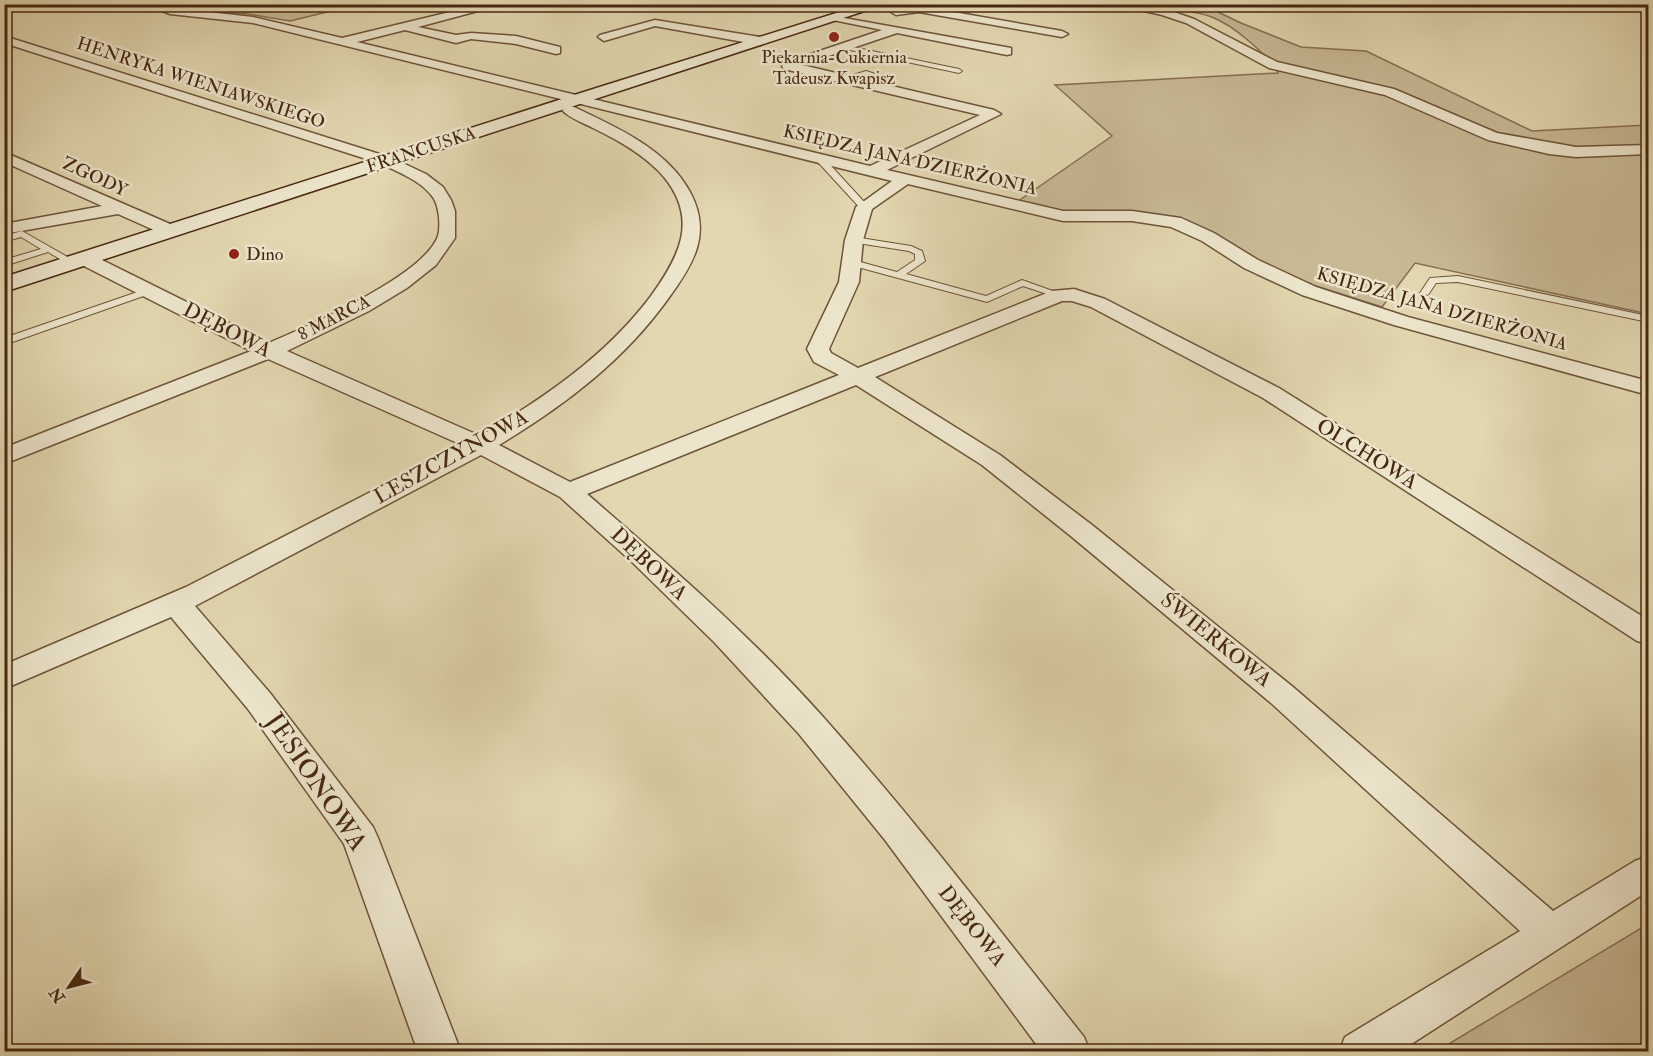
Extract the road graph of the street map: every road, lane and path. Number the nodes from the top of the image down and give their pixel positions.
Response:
1 (148, 4) edge
2 (499, 4) edge
3 (1118, 4) edge
4 (883, 7) edge
5 (954, 15) junction
6 (837, 18) junction
7 (405, 27) junction
8 (901, 30) junction
9 (1062, 34) dead end
10 (604, 37) dead end
11 (4, 39) edge
12 (760, 41) junction
13 (340, 42) junction
14 (843, 47) junction
15 (556, 50) dead end
16 (1007, 51) dead end
17 (959, 71) dead end
18 (567, 103) junction
19 (1648, 150) edge
20 (4, 156) edge
21 (819, 158) junction
22 (387, 160) junction
23 (872, 171) junction
24 (905, 179) junction
25 (864, 207) junction
26 (117, 209) junction
27 (4, 229) edge
28 (171, 231) junction
29 (4, 239) edge
30 (854, 240) junction
31 (49, 249) junction
32 (79, 261) junction
33 (4, 263) edge
34 (853, 263) junction
35 (898, 275) junction
36 (4, 285) edge
37 (149, 291) junction
38 (1425, 293) dead end
39 (1066, 295) junction
40 (1648, 319) edge
41 (4, 342) edge
42 (268, 351) junction
43 (859, 377) junction
44 (1648, 388) edge
45 (482, 445) junction
46 (4, 457) edge
47 (569, 492) junction
48 (176, 603) junction
49 (1648, 634) edge
50 (4, 678) edge
51 (1648, 872) edge
52 (1550, 933) junction
53 (440, 1052) edge
54 (1069, 1052) edge
55 (1360, 1052) edge

1 - 13 street, KSIĘDZA JANA DZIERŻONIA
2 - 7 street
3 - 19 street
4 - 5 street
4 - 6 street, FRANCUSKA
5 - 8 street
5 - 9 street
6 - 8 street, FRANCUSKA
6 - 12 street, FRANCUSKA
7 - 13 street
7 - 15 street
8 - 14 street
8 - 16 street, FRANCUSKA
10 - 12 street
11 - 22 street, HENRYKA WIENIAWSKIEGO
12 - 18 street, FRANCUSKA
13 - 18 street, KSIĘDZA JANA DZIERŻONIA
14 - 17 lane
14 - 23 street
18 - 21 street, KSIĘDZA JANA DZIERŻONIA
18 - 22 street, FRANCUSKA
18 - 45 street, LESZCZYNOWA
20 - 26 street, ZGODY
21 - 23 street, KSIĘDZA JANA DZIERŻONIA
21 - 25 lane
22 - 28 street, FRANCUSKA
22 - 42 street, 8 MARCA
23 - 24 street, KSIĘDZA JANA DZIERŻONIA
24 - 25 street
24 - 44 street, KSIĘDZA JANA DZIERŻONIA
25 - 30 street
26 - 27 street
26 - 28 street, ZGODY
28 - 32 street, FRANCUSKA
29 - 31 lane
30 - 34 street
30 - 35 lane
31 - 32 lane
31 - 33 lane
32 - 36 street, FRANCUSKA
32 - 37 street, DĘBOWA
34 - 35 lane
34 - 43 street, ŚWIERKOWA
35 - 39 lane
37 - 41 lane
37 - 42 street, DĘBOWA
38 - 40 lane
39 - 43 street
39 - 49 street, OLCHOWA
42 - 45 street, DĘBOWA
42 - 46 street, 8 MARCA
43 - 47 street
43 - 52 street, ŚWIERKOWA
45 - 47 street, DĘBOWA
45 - 48 street, LESZCZYNOWA
47 - 54 street, DĘBOWA
48 - 50 street, LESZCZYNOWA
48 - 53 street, JESIONOWA
51 - 52 street
52 - 55 street

